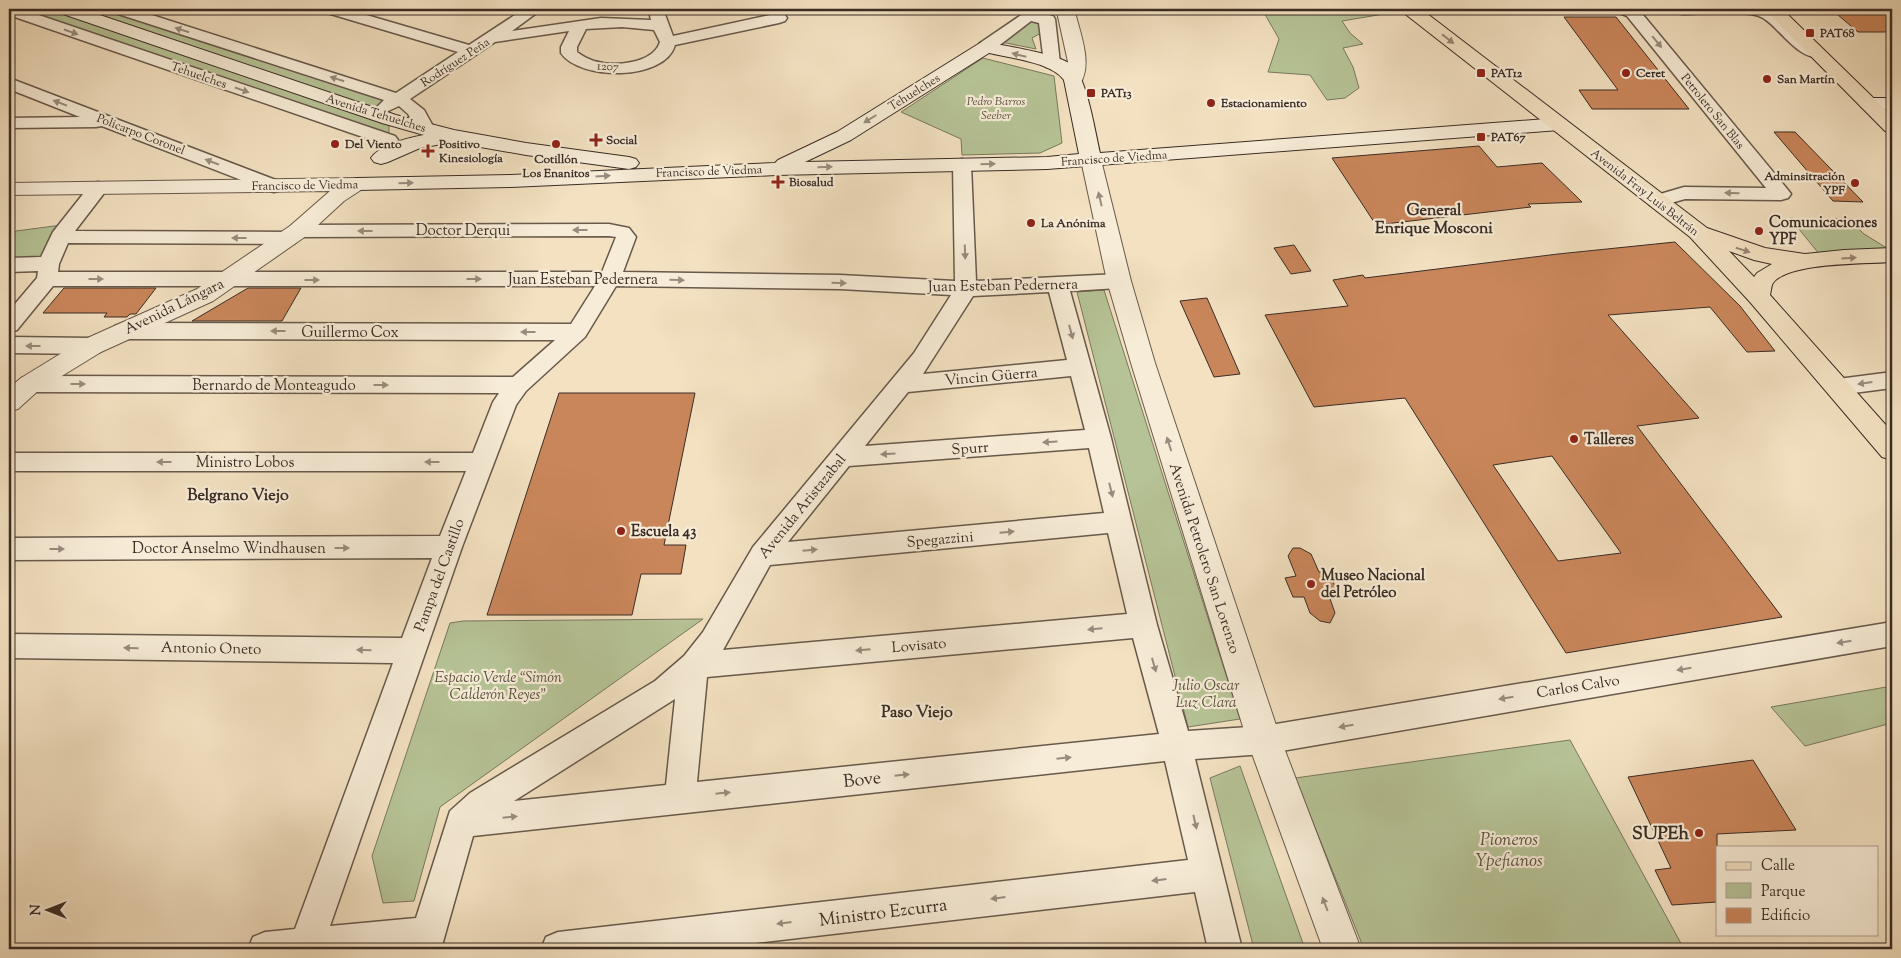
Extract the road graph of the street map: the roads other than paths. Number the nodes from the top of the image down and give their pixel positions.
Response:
1 (66, 9) edge
2 (118, 9) edge
3 (330, 9) edge
4 (382, 9) edge
5 (534, 9) edge
6 (657, 9) edge
7 (1067, 9) edge
8 (1410, 9) edge
9 (1682, 9) edge
10 (1772, 9) edge
11 (9, 10) edge
12 (1633, 10) edge
13 (1039, 14) edge
14 (779, 18) dead end
15 (365, 19) junction
16 (660, 26) junction
17 (578, 27) junction
18 (488, 40) junction
19 (668, 42) junction
20 (986, 47) junction
21 (472, 51) junction
22 (1819, 55) junction
23 (1052, 63) junction
24 (1073, 80) junction
25 (9, 83) edge
26 (398, 99) junction
27 (1869, 104) junction
28 (1892, 104) edge
29 (382, 116) junction
30 (109, 122) junction
31 (9, 123) edge
32 (1559, 124) junction
33 (1892, 127) edge
34 (425, 128) junction
35 (1083, 132) junction
36 (453, 136) junction
37 (844, 136) junction
38 (385, 149) junction
39 (1091, 160) junction
40 (1048, 163) junction
41 (962, 165) junction
42 (880, 166) junction
43 (776, 168) junction
44 (697, 172) junction
45 (357, 184) junction
46 (274, 186) junction
47 (98, 188) junction
48 (9, 189) edge
49 (1657, 201) junction
50 (1698, 232) junction
51 (293, 234) junction
52 (60, 237) junction
53 (626, 237) joint
54 (1892, 255) edge
55 (1805, 261) junction
56 (9, 265) edge
57 (48, 271) junction
58 (610, 279) junction
59 (228, 280) junction
60 (1119, 281) junction
61 (1058, 285) junction
62 (966, 289) junction
63 (1758, 296) junction
64 (9, 325) edge
65 (123, 331) junction
66 (577, 332) junction
67 (9, 346) edge
68 (92, 346) junction
69 (1080, 368) junction
70 (1892, 380) edge
71 (30, 384) junction
72 (902, 384) junction
73 (518, 385) junction
74 (1838, 387) junction
75 (9, 402) edge
76 (1099, 438) junction
77 (1892, 450) edge
78 (842, 457) junction
79 (9, 462) edge
80 (481, 462) junction
81 (1119, 522) junction
82 (449, 548) junction
83 (9, 549) edge
84 (762, 555) junction
85 (1143, 625) junction
86 (1892, 634) edge
87 (9, 646) edge
88 (413, 651) junction
89 (694, 665) junction
90 (1264, 740) junction
91 (1177, 746) junction
92 (680, 798) junction
93 (461, 822) junction
94 (1208, 874) junction
95 (426, 942) edge
96 (306, 946) junction
97 (265, 949) edge
98 (558, 949) edge
99 (1226, 949) edge
100 (1342, 949) edge

1 - 29 main road, Avenida Tehuelches
26 -> 2 street
3 - 15 street
4 - 15 street
5 - 18 street, Rodríguez Peña
6 - 16 street
7 - 24 main road, Avenida Petrolero San Lorenzo
8 -> 32 main road, Avenida Fray Luis Beltrán
9 - 22 street
10 - 22 main road
11 -> 38 street, Tehuelches
12 -> 49 street, Petrolero San Blas
13 - 20 street, Tehuelches
13 - 23 street
14 - 19 street
15 - 21 street
16 - 17 street
16 - 19 street
17 - 18 street
17 - 19 street, 1207
18 - 21 street, Rodríguez Peña
23 -> 20 main road
20 -> 37 main road, Tehuelches
21 - 26 street, Rodríguez Peña
22 - 27 main road
23 - 24 main road
24 - 35 main road, Avenida Petrolero San Lorenzo
30 -> 25 street, Policarpo Coronel
26 - 29 street, Rodríguez Peña
26 - 34 street
27 - 28 main road
27 - 33 main road
29 - 34 main road, Avenida Tehuelches
29 - 38 main road
30 - 31 street
46 -> 30 street, Policarpo Coronel
32 - 39 main road, Francisco de Viedma
32 - 49 main road, Avenida Fray Luis Beltrán
34 - 36 main road, Avenida Tehuelches
35 - 39 main road, Avenida Petrolero San Lorenzo
35 - 40 main road
36 - 38 main road
36 - 44 main road, Avenida Tehuelches
37 - 42 main road
37 - 43 main road, Tehuelches
38 - 45 main road
39 - 40 main road, Francisco de Viedma
60 -> 39 main road, Avenida Petrolero San Lorenzo
41 -> 40 main road, Francisco de Viedma
41 - 42 main road, Francisco de Viedma
41 -> 62 street
43 -> 42 main road, Francisco de Viedma
43 - 44 main road, Francisco de Viedma
45 -> 44 main road, Francisco de Viedma
45 - 46 main road, Francisco de Viedma
45 - 51 main road, Avenida Lángara
46 - 47 main road, Francisco de Viedma
47 - 48 main road, Francisco de Viedma
47 - 52 street
49 - 50 main road, Avenida Fray Luis Beltrán
50 -> 55 main road
50 - 63 main road, Avenida Fray Luis Beltrán
51 -> 52 street, Doctor Derqui
53 -> 51 street, Doctor Derqui
51 - 59 main road, Avenida Lángara
52 - 57 street
53 - 58 street, Pampa del Castillo
55 -> 54 main road
55 - 63 main road
56 - 57 street, Juan Esteban Pedernera
57 -> 59 street, Juan Esteban Pedernera
57 - 64 street
59 -> 58 street, Juan Esteban Pedernera
58 -> 62 street, Juan Esteban Pedernera
58 - 66 street, Pampa del Castillo
59 - 65 main road, Avenida Lángara
60 - 61 street, Juan Esteban Pedernera
90 -> 60 main road, Avenida Petrolero San Lorenzo
61 - 62 street, Juan Esteban Pedernera
61 -> 69 street
62 - 72 street, Avenida Aristazabal
63 - 74 main road, Avenida Fray Luis Beltrán
66 -> 65 street, Guillermo Cox
65 - 68 main road, Avenida Lángara
66 - 73 street, Pampa del Castillo
68 -> 67 street
68 - 71 main road, Avenida Lángara
69 - 72 street, Vincin Güerra
69 - 76 street
70 -> 74 street
71 -> 73 street, Bernardo de Monteagudo
71 - 75 main road, Avenida Lángara
72 - 78 street, Avenida Aristazabal
73 - 80 street, Pampa del Castillo
74 - 77 main road, Avenida Fray Luis Beltrán
76 -> 78 street, Spurr
76 -> 81 street
78 - 84 street, Avenida Aristazabal
80 -> 79 street, Ministro Lobos
80 - 82 street, Pampa del Castillo
84 -> 81 street, Spegazzini
81 - 85 street
83 -> 82 street, Doctor Anselmo Windhausen
82 - 88 street, Pampa del Castillo
84 - 89 street, Avenida Aristazabal
85 -> 89 street, Lovisato
85 -> 91 street
86 -> 90 street, Carlos Calvo
88 -> 87 street, Antonio Oneto
88 - 96 street, Pampa del Castillo
89 - 92 street
89 - 93 street, Avenida Aristazabal
90 - 91 street, Bove
100 -> 90 main road, Avenida Petrolero San Lorenzo
92 -> 91 street, Bove
91 -> 94 street
93 -> 92 street, Bove
93 - 95 street
94 -> 98 street, Ministro Ezcurra
94 - 99 street
95 - 96 street
96 - 97 street

